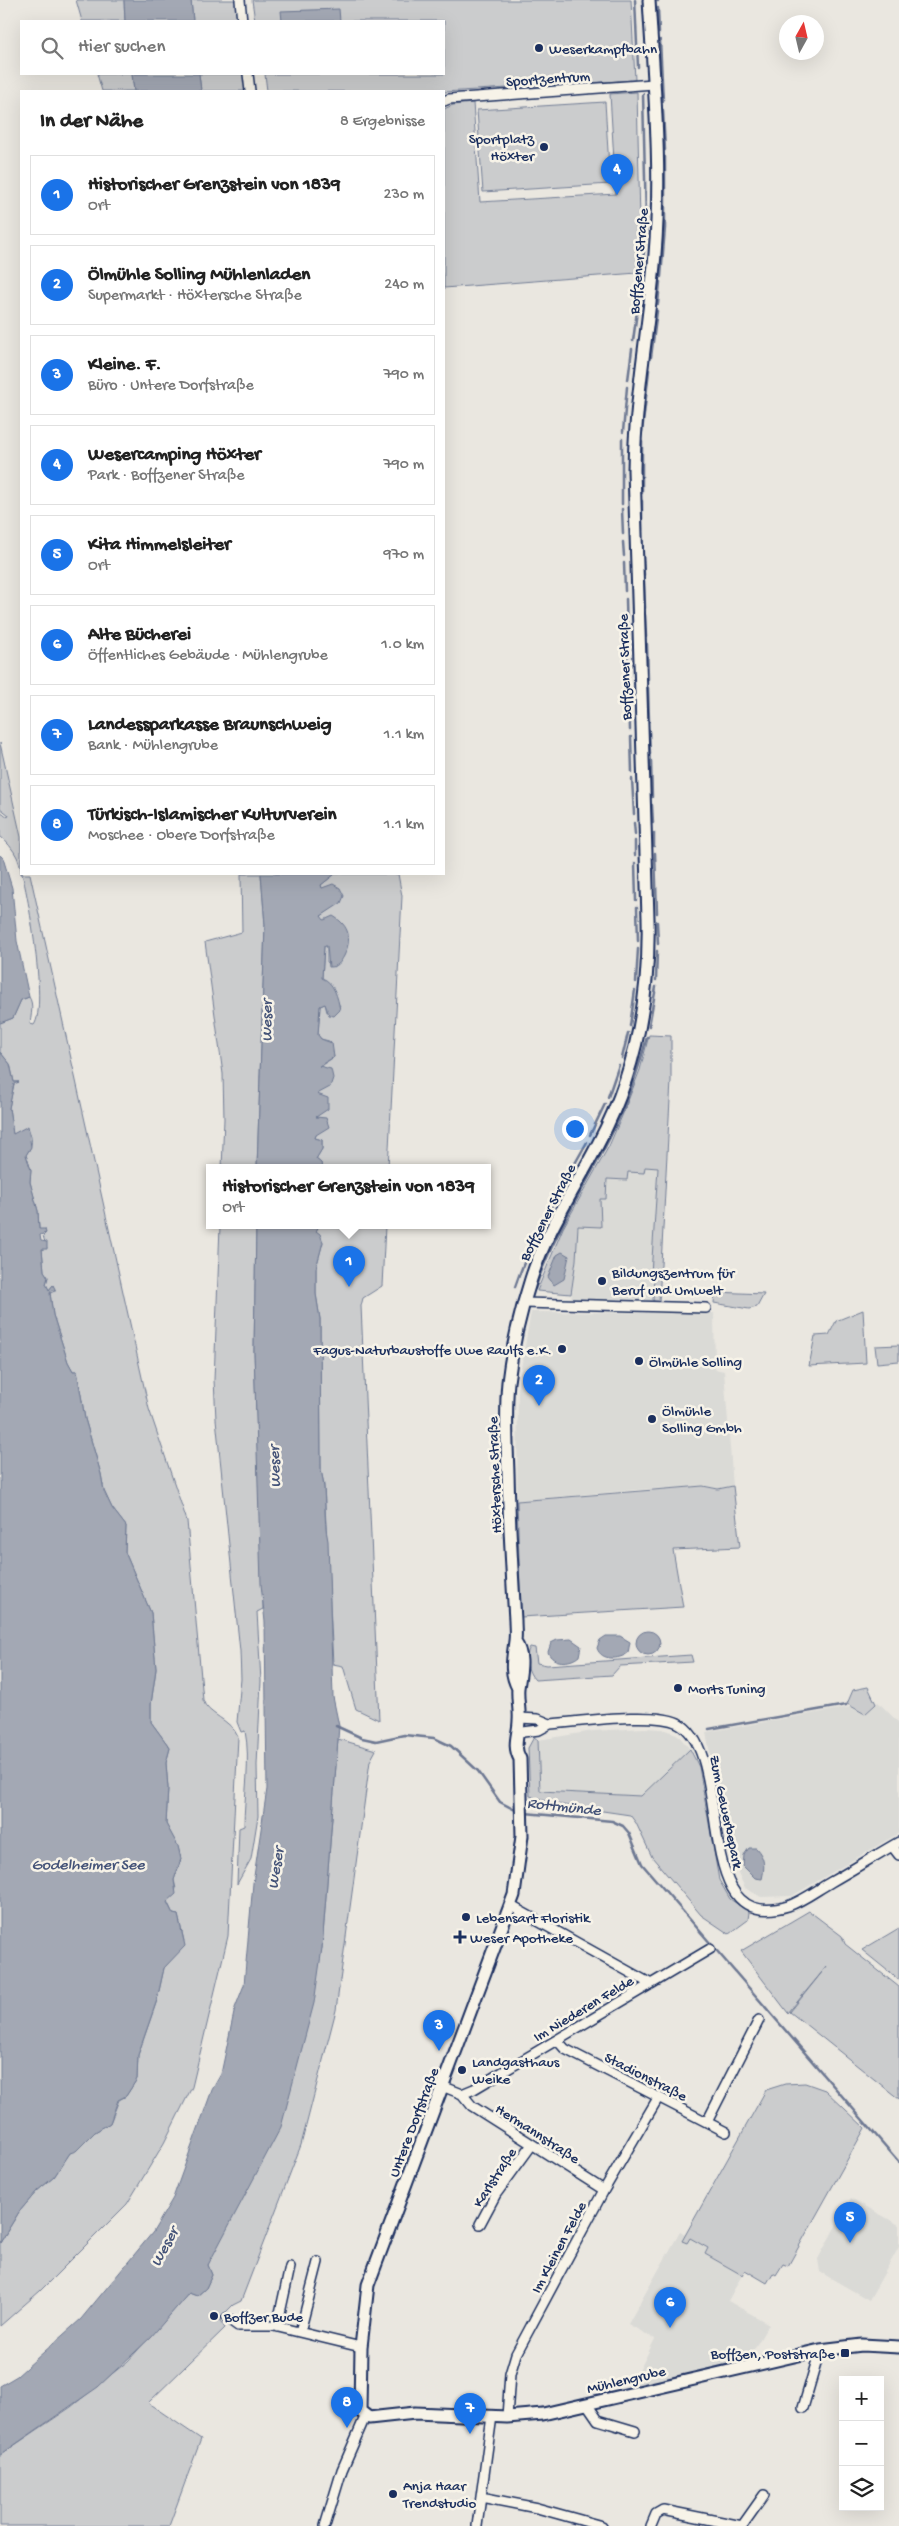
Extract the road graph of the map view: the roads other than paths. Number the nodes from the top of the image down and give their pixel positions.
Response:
1 (240, 0) edge
2 (650, 0) edge
3 (242, 20) edge
4 (248, 75) edge
5 (654, 84) junction
6 (250, 90) edge
7 (445, 101) edge
8 (523, 1306) junction
9 (706, 1308) dead end
10 (521, 1724) junction
11 (550, 1724) junction
12 (896, 1844) edge
13 (899, 1855) edge
14 (510, 1906) junction
15 (710, 1949) dead end
16 (651, 1984) junction
17 (759, 2020) dead end
18 (557, 2040) junction
19 (442, 2086) junction
20 (462, 2094) junction
21 (658, 2098) junction
22 (707, 2122) junction
23 (726, 2132) dead end
24 (531, 2146) junction
25 (604, 2190) junction
26 (480, 2224) dead end
27 (318, 2262) dead end
28 (290, 2268) dead end
29 (228, 2318) dead end
30 (277, 2327) junction
31 (300, 2332) junction
32 (361, 2347) junction
33 (899, 2347) edge
34 (820, 2350) junction
35 (587, 2404) junction
36 (803, 2408) dead end
37 (362, 2414) junction
38 (492, 2416) junction
39 (507, 2417) junction
40 (635, 2431) dead end
41 (764, 2496) dead end
42 (481, 2497) junction
43 (325, 2526) edge
44 (477, 2526) edge
45 (602, 2526) edge
46 (650, 2526) edge
47 (742, 2526) edge

1 - 3 street
2 - 5 street, Boffzener Straße
4 - 6 street
5 - 7 street, Sportzentrum
5 - 8 street, Boffzener Straße
8 - 9 street
8 - 10 street, Höxtersche Straße
10 - 11 street, Zum Gewerbepark
10 - 11 street, Zum Gewerbepark
10 - 14 street, Untere Dorfstraße
11 - 12 street, Zum Gewerbepark
12 - 13 street
14 - 16 street
14 - 19 street, Untere Dorfstraße
15 - 16 street, Im Niederen Felde
16 - 18 street, Im Niederen Felde
17 - 22 street
18 - 20 street, Im Niederen Felde
18 - 21 street, Stadionstraße
19 - 20 street
19 - 32 street, Untere Dorfstraße
20 - 24 street, Hermannstraße
21 - 22 street, Stadionstraße
21 - 25 street, Im Kleinen Felde
22 - 23 street, Stadionstraße
24 - 25 street, Hermannstraße
24 - 26 street, Karlstraße
25 - 39 street, Im Kleinen Felde
27 - 31 street
28 - 30 street
29 - 30 street
30 - 31 street
31 - 32 street
32 - 37 street, Untere Dorfstraße
33 - 34 street, Mühlengrube
34 - 35 street, Mühlengrube
34 - 36 street
35 - 39 street, Mühlengrube
35 - 40 street
37 - 38 street, Mühlengrube
37 - 43 street
38 - 39 street, Mühlengrube
38 - 42 street
41 - 47 street
42 - 44 street
42 - 45 street
46 - 47 street

